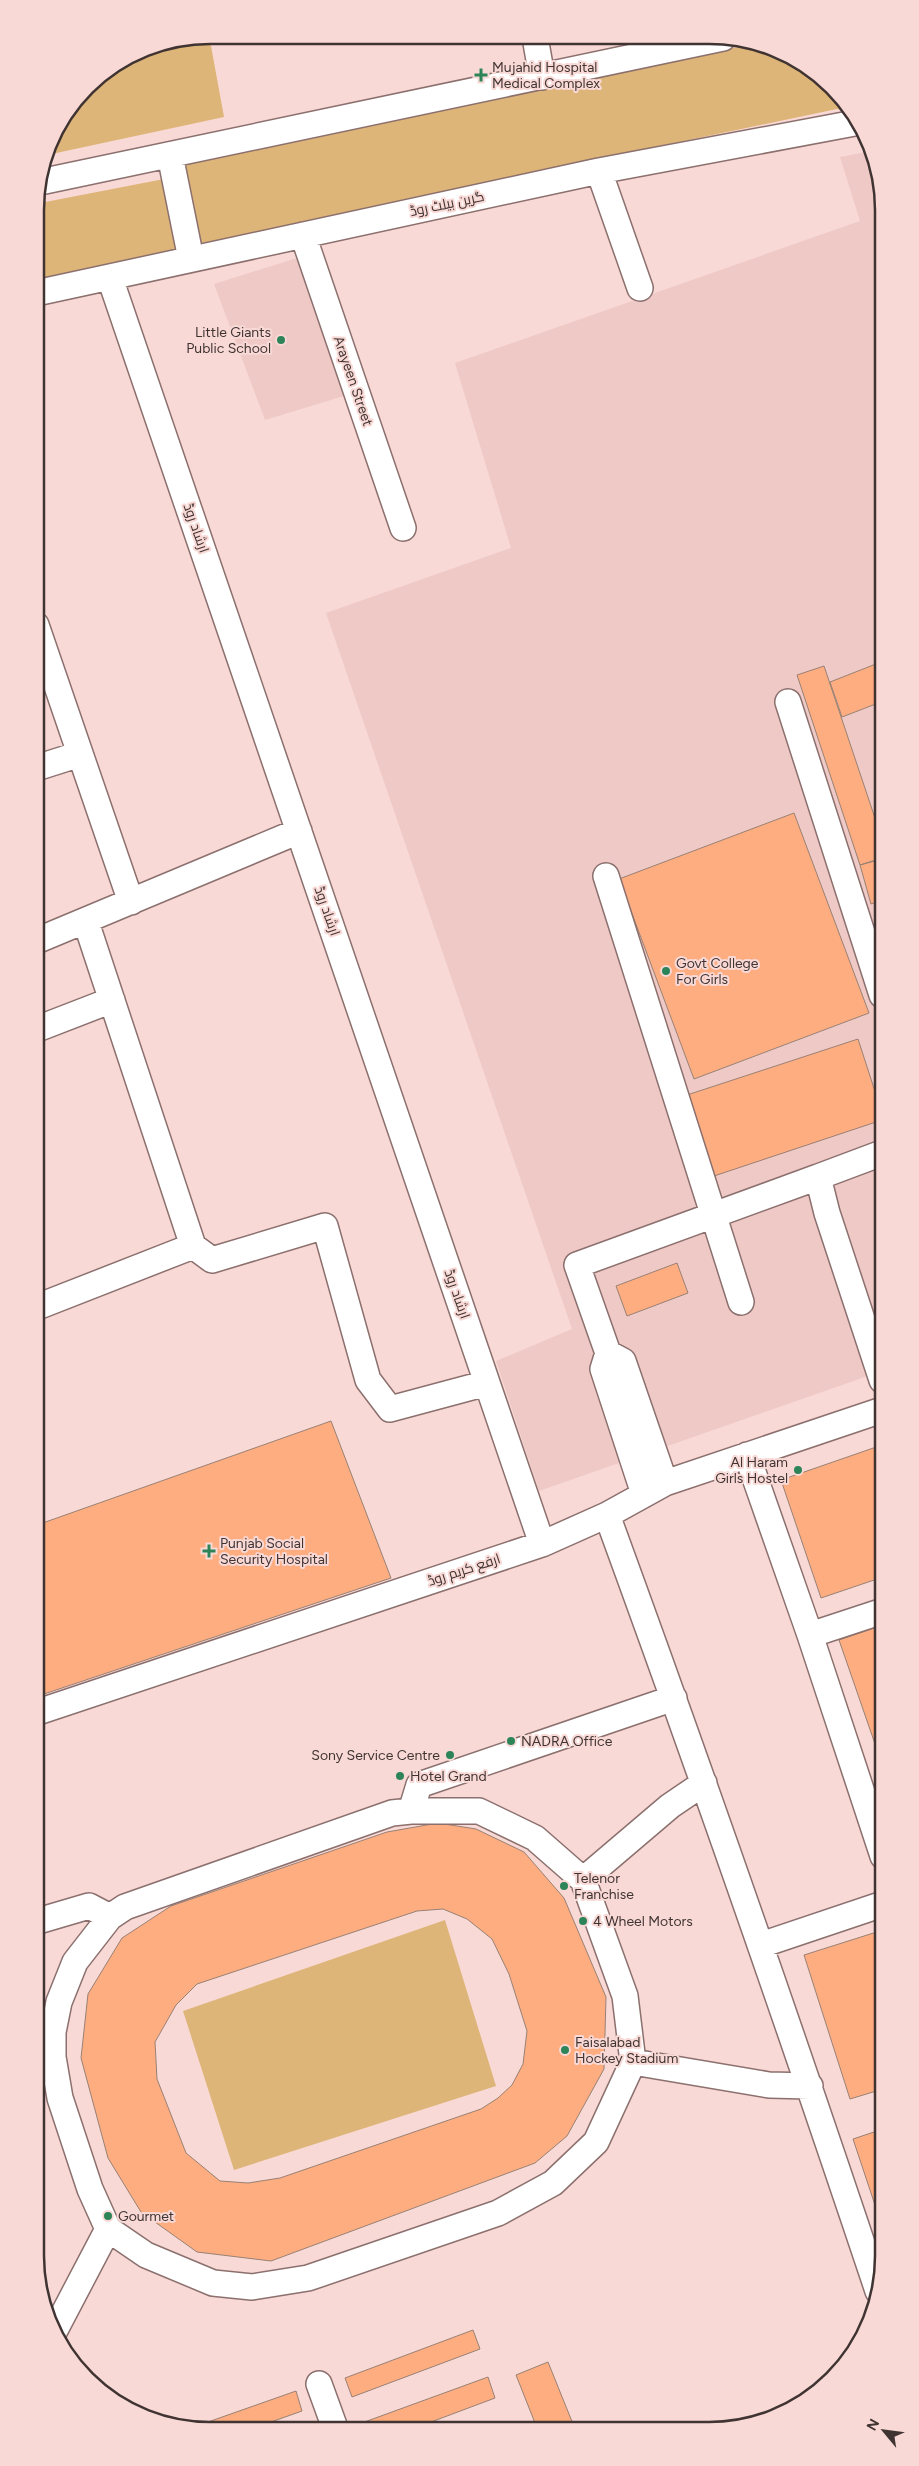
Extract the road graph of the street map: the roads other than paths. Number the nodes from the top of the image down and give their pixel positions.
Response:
1 (536, 44) edge
2 (695, 44) edge
3 (542, 77) junction
4 (851, 124) edge
5 (170, 155) junction
6 (599, 171) junction
7 (46, 181) edge
8 (303, 235) junction
9 (191, 259) junction
10 (110, 278) junction
11 (640, 288) dead end
12 (44, 290) edge
13 (403, 528) dead end
14 (44, 648) edge
15 (788, 702) dead end
16 (80, 754) junction
17 (44, 765) edge
18 (299, 831) junction
19 (606, 876) dead end
20 (131, 902) junction
21 (86, 922) junction
22 (44, 937) edge
23 (875, 973) edge
24 (112, 1000) junction
25 (44, 1026) edge
26 (875, 1156) edge
27 (818, 1176) junction
28 (714, 1216) junction
29 (193, 1246) junction
30 (741, 1302) dead end
31 (44, 1304) edge
32 (875, 1359) edge
33 (487, 1382) junction
34 (875, 1412) edge
35 (747, 1455) junction
36 (655, 1489) junction
37 (607, 1515) junction
38 (542, 1544) junction
39 (875, 1614) edge
40 (810, 1635) junction
41 (674, 1698) junction
42 (44, 1710) edge
43 (704, 1783) junction
44 (411, 1811) junction
45 (875, 1832) edge
46 (583, 1880) junction
47 (875, 1907) edge
48 (110, 1917) junction
49 (44, 1919) edge
50 (761, 1945) junction
51 (45, 2056) edge
52 (633, 2062) junction
53 (810, 2086) junction
54 (108, 2229) junction
55 (874, 2277) edge
56 (58, 2323) edge
57 (319, 2384) dead end
58 (333, 2422) edge

1 - 3 street
2 - 3 street
3 - 5 street
4 - 6 street, گرین بیلٹ روڈ
5 - 7 street
5 - 9 street
6 - 8 street, گرین بیلٹ روڈ
6 - 11 street
8 - 9 street, گرین بیلٹ روڈ
8 - 13 street, Arayeen Street
9 - 10 street, گرین بیلٹ روڈ
10 - 12 street, گرین بیلٹ روڈ
10 - 18 street, ارشاد روڈ
14 - 16 street
15 - 23 street
16 - 17 street
16 - 20 street
18 - 20 street
18 - 33 street, ارشاد روڈ
19 - 28 street
20 - 21 street
21 - 22 street
21 - 24 street
24 - 25 street
24 - 29 street
26 - 27 street
27 - 28 street
27 - 32 street
28 - 30 street
28 - 36 street
29 - 31 street
29 - 33 street
33 - 38 street, ارشاد روڈ
34 - 35 street, ارفع کریم روڈ
35 - 36 street, ارفع کریم روڈ
35 - 40 street
36 - 37 street, ارفع کریم روڈ
37 - 38 street, ارفع کریم روڈ
37 - 41 street
38 - 42 street, ارفع کریم روڈ
39 - 40 street
40 - 45 street
41 - 43 street
41 - 44 street
43 - 46 street
43 - 50 street
44 - 46 street
44 - 48 street
46 - 52 street
47 - 50 street
48 - 49 street
48 - 51 street
50 - 53 street
51 - 54 street
52 - 53 street
52 - 54 street
53 - 55 street
54 - 56 street
57 - 58 street

